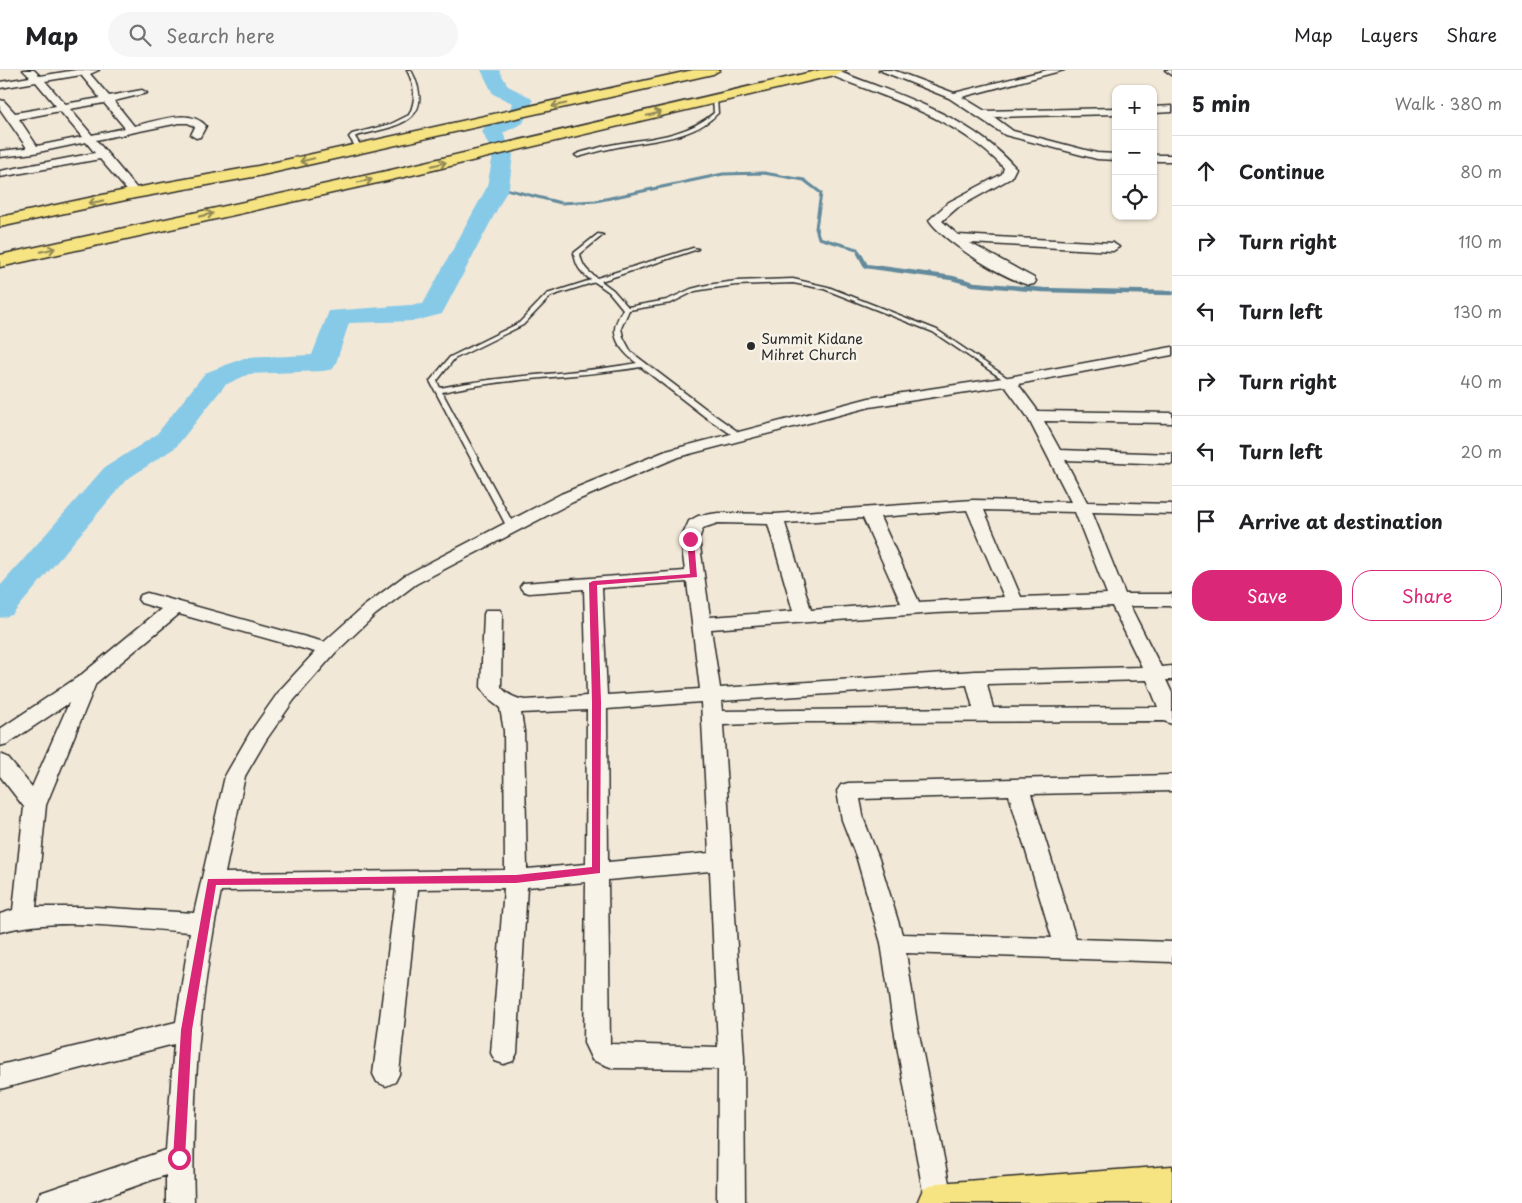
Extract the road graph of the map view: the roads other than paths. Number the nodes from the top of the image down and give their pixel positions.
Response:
1 (28, 70) edge
2 (409, 70) edge
3 (713, 70) edge
4 (884, 70) edge
5 (1059, 70) edge
6 (89, 71) edge
7 (835, 71) edge
8 (687, 77) junction
9 (37, 79) junction
10 (0, 85) edge
11 (142, 93) dead end
12 (953, 96) junction
13 (721, 97) junction
14 (105, 100) junction
15 (0, 103) edge
16 (62, 108) junction
17 (1172, 109) edge
18 (1157, 110) edge
19 (1112, 111) edge
20 (983, 114) junction
21 (12, 117) junction
22 (131, 130) junction
23 (196, 135) dead end
24 (90, 139) junction
25 (359, 148) junction
26 (34, 150) junction
27 (0, 154) edge
28 (101, 154) junction
29 (578, 155) dead end
30 (1112, 157) edge
31 (1157, 158) edge
32 (1172, 158) edge
33 (0, 174) edge
34 (135, 193) junction
35 (0, 222) edge
36 (600, 234) dead end
37 (954, 239) junction
38 (1113, 247) dead end
39 (695, 249) dead end
40 (0, 261) edge
41 (595, 279) junction
42 (1029, 282) dead end
43 (626, 309) junction
44 (1172, 351) edge
45 (644, 364) junction
46 (1010, 381) junction
47 (438, 391) junction
48 (1034, 416) junction
49 (1172, 418) edge
50 (740, 436) junction
51 (1054, 455) junction
52 (1172, 459) edge
53 (973, 504) junction
54 (1081, 506) junction
55 (1172, 509) edge
56 (869, 512) junction
57 (774, 519) junction
58 (511, 528) junction
59 (694, 576) junction
60 (593, 583) junction
61 (529, 587) dead end
62 (147, 599) dead end
63 (1118, 599) junction
64 (1172, 600) edge
65 (1016, 603) junction
66 (175, 607) junction
67 (912, 608) junction
68 (493, 614) dead end
69 (804, 616) junction
70 (701, 624) junction
71 (328, 649) junction
72 (1163, 673) edge
73 (975, 678) junction
74 (88, 680) junction
75 (597, 702) junction
76 (510, 705) junction
77 (711, 707) junction
78 (985, 714) junction
79 (1171, 716) edge
80 (0, 739) edge
81 (0, 762) edge
82 (1172, 783) edge
83 (1018, 788) junction
84 (35, 806) junction
85 (722, 861) junction
86 (597, 871) junction
87 (516, 879) junction
88 (408, 880) junction
89 (212, 882) junction
90 (24, 916) junction
91 (0, 923) edge
92 (203, 923) junction
93 (893, 942) junction
94 (1067, 949) junction
95 (1172, 952) edge
96 (187, 1030) junction
97 (504, 1053) dead end
98 (731, 1058) junction
99 (386, 1074) dead end
100 (0, 1077) edge
101 (179, 1158) junction
102 (1172, 1185) edge
103 (50, 1203) edge
104 (180, 1203) edge
105 (731, 1203) edge
106 (938, 1203) edge

1 - 9 street
2 - 25 lane
3 - 8 main road
4 - 12 street
5 - 12 street
6 - 9 street
6 - 14 street
7 - 13 main road
7 - 37 street
8 - 13 main road
8 -> 25 main road
9 - 10 street
9 - 16 street
11 - 14 street
12 - 20 street
13 - 29 lane
40 -> 13 main road
14 - 16 street
14 - 22 street
15 - 21 street
16 - 21 street
16 - 24 street
17 - 18 street
19 - 20 street
20 - 30 street
21 - 26 street
22 - 23 street
22 - 24 street
24 - 26 street
24 - 28 street
25 -> 34 main road
26 - 27 street
28 - 33 street
28 - 34 street
31 - 32 street
34 -> 35 main road
36 - 41 lane
37 - 38 street
37 - 42 street
39 - 41 lane
41 - 43 lane
41 - 47 lane
43 - 45 lane
43 - 46 lane
44 - 46 street
45 - 47 lane
45 - 50 lane
46 - 48 street
46 - 50 street
47 - 58 lane
48 - 49 street
48 - 51 street
50 - 58 street
51 - 52 street
51 - 54 street
53 - 54 street
53 - 56 street
53 - 65 street
54 - 55 street
54 - 63 street
56 - 57 street
56 - 67 street
57 - 59 street
57 - 69 street
58 - 71 street
59 - 60 street
59 - 70 street
60 - 61 street
60 - 75 street
62 - 66 street
63 - 64 street
63 - 65 street
63 - 72 street
65 - 67 street
66 - 71 street
66 - 74 street
67 - 69 street
68 - 76 street
69 - 70 street
70 - 77 street
71 - 89 street
72 - 73 street
72 - 79 street
73 - 77 street
73 - 78 street
74 - 80 street
74 - 84 street
75 - 76 street
75 - 77 street
75 - 86 street
76 - 87 street
77 - 78 street
77 - 85 street
78 - 79 street
81 - 84 street
82 - 83 street
83 - 93 street
83 - 94 street
84 - 90 street
85 - 86 street
85 - 98 street
86 - 87 street
86 - 98 street
87 - 88 street
87 - 97 street
88 - 89 street
88 - 99 street
89 - 92 street
90 - 91 street
90 - 92 street
92 - 96 street
93 - 94 street
93 - 106 street
94 - 95 street
96 - 100 street
96 - 101 street
98 - 105 street
101 - 103 street
101 - 104 street
102 - 106 main road

